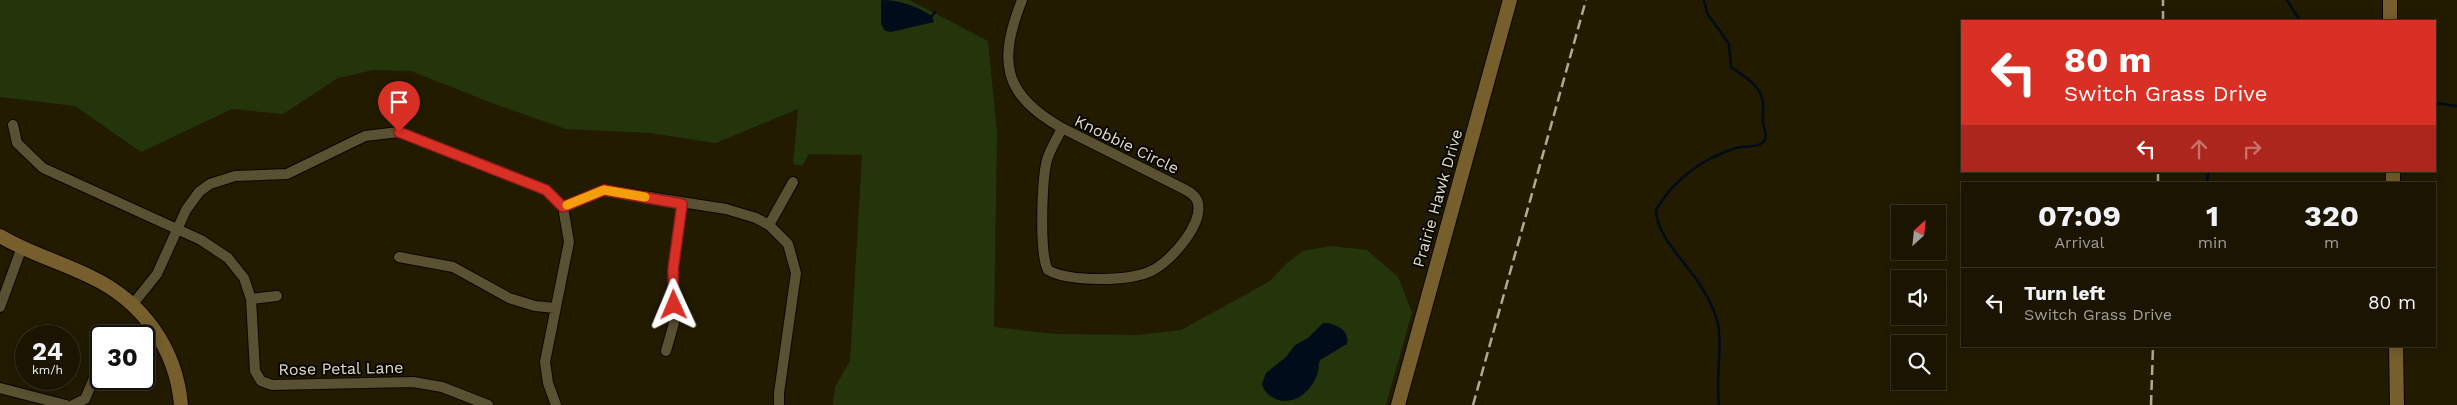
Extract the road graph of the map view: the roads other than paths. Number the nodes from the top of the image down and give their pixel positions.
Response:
1 (1022, 0) edge
2 (1510, 0) edge
3 (2390, 0) edge
4 (2390, 20) edge
5 (13, 125) dead end
6 (1062, 128) junction
7 (793, 182) dead end
8 (682, 204) junction
9 (563, 207) junction
10 (769, 225) junction
11 (178, 229) junction
12 (0, 236) edge
13 (22, 247) junction
14 (399, 257) dead end
15 (278, 296) dead end
16 (251, 299) junction
17 (133, 304) junction
18 (0, 307) edge
19 (555, 308) junction
20 (2396, 347) edge
21 (666, 350) dead end
22 (0, 388) edge
23 (90, 388) edge
24 (552, 404) edge
25 (66, 405) edge
26 (73, 405) edge
27 (181, 405) edge
28 (488, 405) edge
29 (779, 405) edge
30 (1398, 405) edge
31 (2397, 405) edge

1 - 6 street
2 - 30 street, Prairie Hawk Drive
3 - 4 street
5 - 11 street, Rose Petal Lane
6 - 6 street, Knobbie Circle
7 - 10 street
8 - 9 street
8 - 10 street
8 - 21 street
9 - 11 street
9 - 19 street
10 - 29 street
11 - 16 street, Rose Petal Lane
11 - 17 street
12 - 13 street
13 - 17 street
13 - 18 street
14 - 19 street
15 - 16 street
16 - 28 street, Rose Petal Lane
17 - 27 street
19 - 24 street
20 - 31 street
22 - 25 street
23 - 26 street

